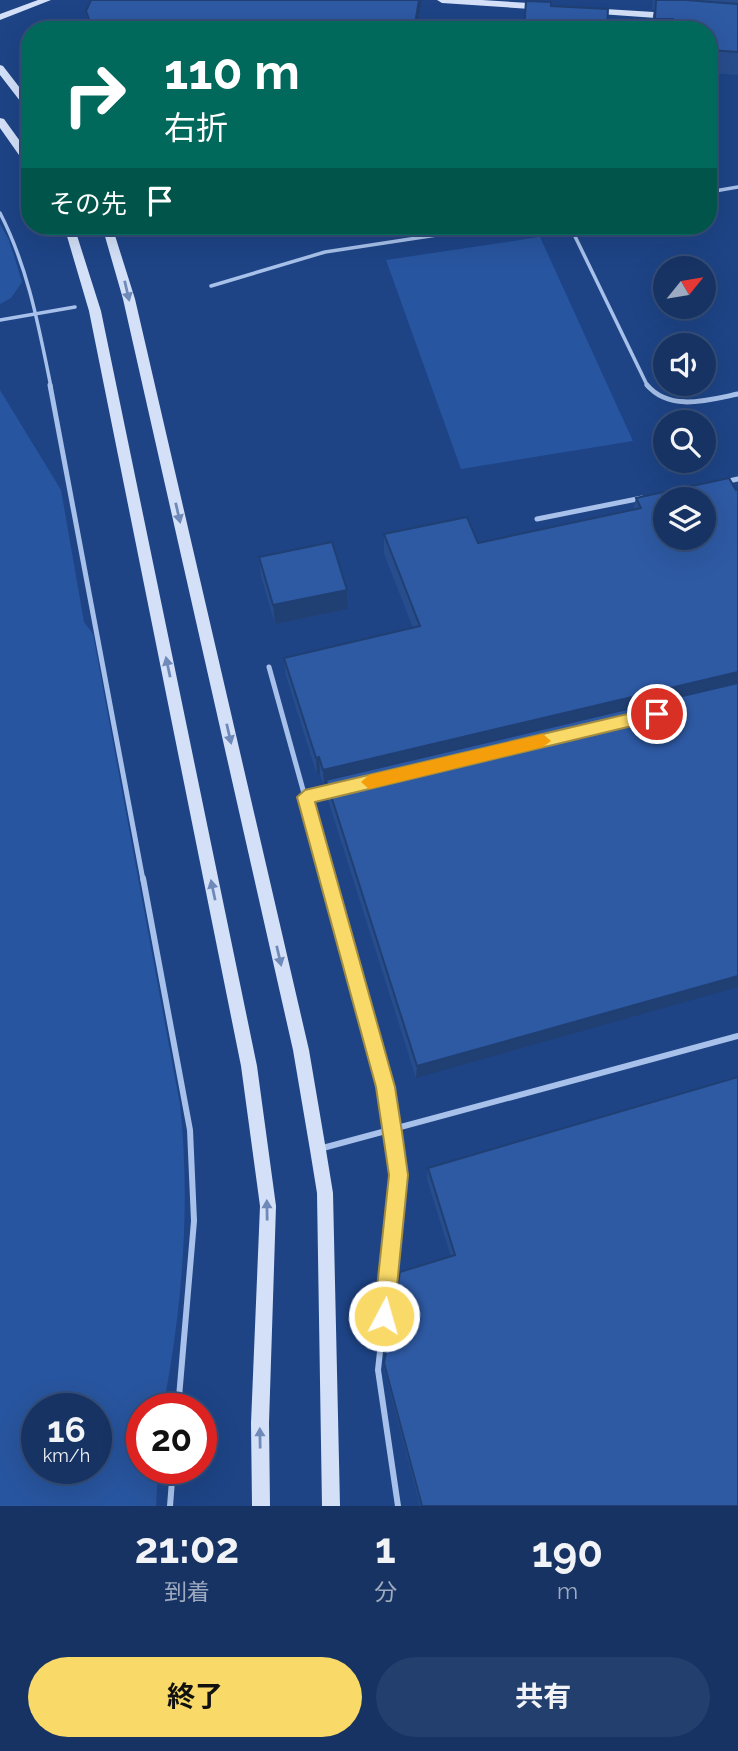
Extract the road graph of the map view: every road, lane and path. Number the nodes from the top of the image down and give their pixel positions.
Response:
1 (46, 0) edge
2 (442, 0) edge
3 (618, 0) edge
4 (550, 8) edge
5 (577, 10) edge
6 (618, 13) junction
7 (0, 17) edge
8 (684, 18) edge
9 (0, 68) edge
10 (21, 96) edge
11 (0, 121) edge
12 (21, 150) edge
13 (738, 187) edge
14 (717, 191) edge
15 (0, 213) edge
16 (72, 235) edge
17 (110, 235) edge
18 (437, 235) edge
19 (574, 235) edge
20 (211, 286) dead end
21 (75, 307) dead end
22 (35, 313) junction
23 (0, 320) edge
24 (738, 394) edge
25 (738, 479) edge
26 (711, 484) edge
27 (644, 498) edge
28 (537, 519) dead end
29 (269, 667) dead end
30 (346, 788) edge
31 (305, 797) junction
32 (738, 1036) edge
33 (392, 1132) junction
34 (318, 1150) junction
35 (179, 1393) edge
36 (172, 1484) edge
37 (170, 1506) edge
38 (261, 1506) edge
39 (331, 1506) edge
40 (398, 1506) edge

1 - 7 street
2 - 4 street
3 - 6 street
5 - 6 street
6 - 8 street
9 - 10 street
11 - 12 street
13 - 14 lane
15 - 22 lane
38 -> 16 street
17 -> 34 street
18 - 20 lane
19 - 24 lane
21 - 22 lane
22 - 23 lane
22 - 35 lane
25 - 26 lane
27 - 28 lane
29 - 31 lane
30 - 31 lane
31 - 33 lane
32 - 33 lane
33 - 34 lane
33 - 40 lane
34 - 39 street
36 - 37 lane

